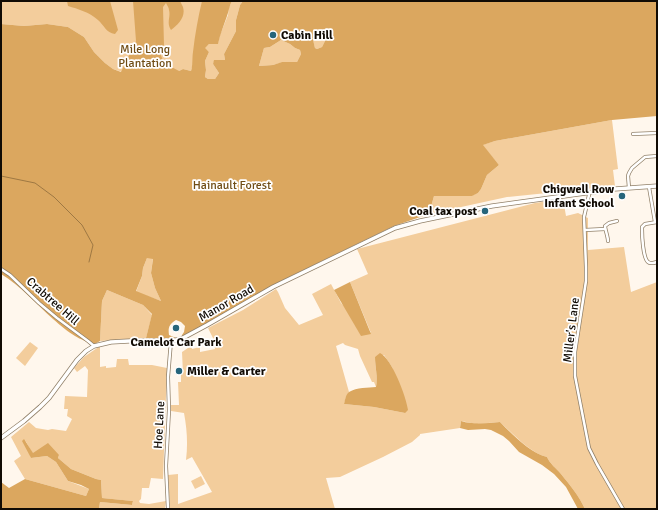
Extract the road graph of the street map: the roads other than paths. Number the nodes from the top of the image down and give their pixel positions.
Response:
1 (657, 133) edge
2 (633, 134) dead end
3 (657, 156) edge
4 (648, 186) junction
5 (657, 186) edge
6 (629, 188) junction
7 (589, 192) junction
8 (656, 214) edge
9 (617, 221) dead end
10 (656, 222) edge
11 (605, 229) junction
12 (585, 230) junction
13 (608, 241) dead end
14 (657, 262) edge
15 (1, 269) edge
16 (171, 341) junction
17 (94, 346) junction
18 (1, 438) edge
19 (168, 509) edge
20 (623, 509) edge

1 - 2 street
3 - 6 street
4 - 5 street, Manor Road
4 - 6 street, Manor Road
4 - 8 street
6 - 7 street, Manor Road
7 - 12 street, Miller's Lane
7 - 16 street, Manor Road
8 - 10 street
9 - 11 street
10 - 14 street
11 - 12 street
11 - 13 street
12 - 20 street, Miller's Lane
15 - 17 street, Crabtree Hill
16 - 17 street, Manor Road
16 - 19 street, Hoe Lane
17 - 18 street, Manor Road

